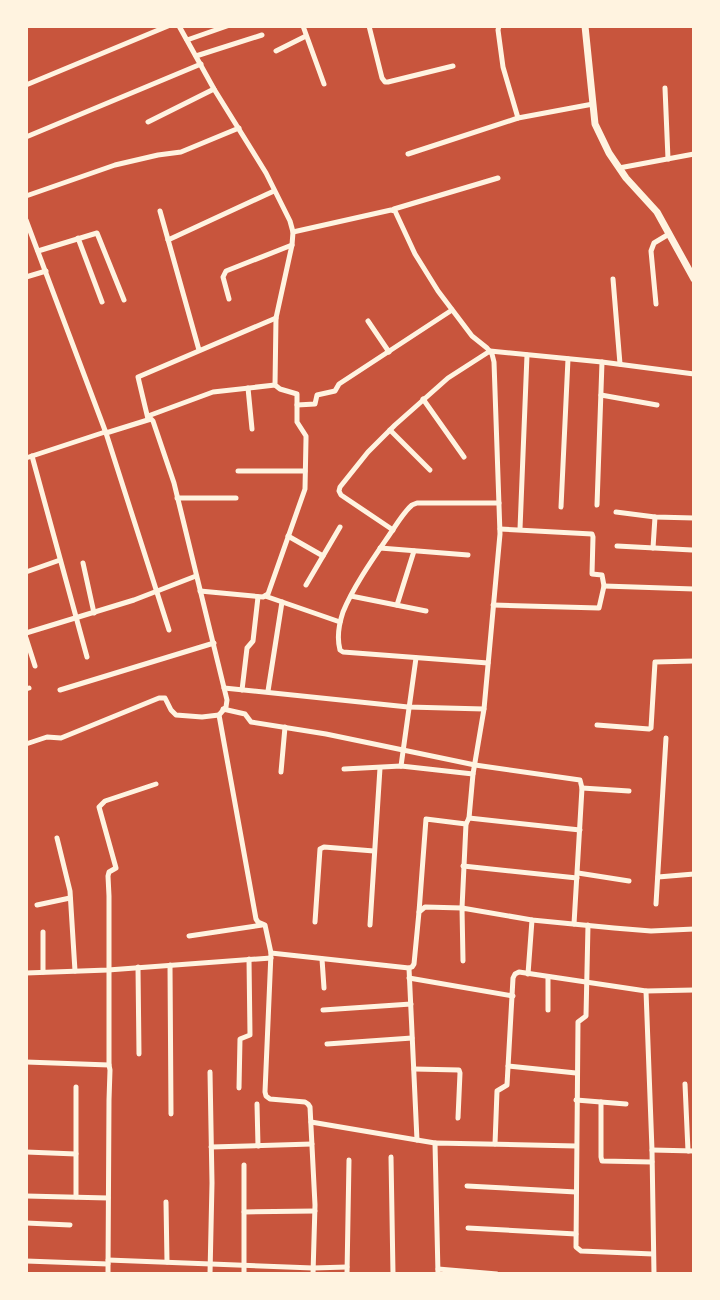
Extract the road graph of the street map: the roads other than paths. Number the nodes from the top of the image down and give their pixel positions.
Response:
1 (168, 26) edge
2 (179, 26) edge
3 (227, 26) edge
4 (303, 26) edge
5 (369, 26) edge
6 (499, 26) edge
7 (584, 26) edge
8 (262, 35) dead end
9 (306, 36) junction
10 (187, 40) junction
11 (276, 51) dead end
12 (196, 55) junction
13 (201, 64) junction
14 (453, 66) dead end
15 (324, 84) dead end
16 (26, 85) edge
17 (664, 88) dead end
18 (214, 89) junction
19 (593, 104) junction
20 (518, 118) junction
21 (148, 122) dead end
22 (239, 128) junction
23 (26, 137) edge
24 (408, 154) dead end
25 (694, 154) edge
26 (668, 159) junction
27 (619, 169) junction
28 (498, 178) dead end
29 (274, 191) junction
30 (26, 196) edge
31 (391, 210) junction
32 (160, 211) dead end
33 (26, 220) edge
34 (293, 232) junction
35 (669, 234) junction
36 (78, 238) junction
37 (168, 240) junction
38 (292, 245) junction
39 (38, 251) junction
40 (46, 271) junction
41 (693, 276) edge
42 (26, 277) edge
43 (613, 279) dead end
44 (229, 299) dead end
45 (124, 300) dead end
46 (102, 302) dead end
47 (656, 304) dead end
48 (452, 310) junction
49 (276, 318) junction
50 (368, 321) dead end
51 (199, 350) junction
52 (490, 351) junction
53 (389, 352) junction
54 (527, 355) junction
55 (568, 359) junction
56 (602, 362) junction
57 (620, 364) junction
58 (694, 374) edge
59 (275, 385) junction
60 (248, 388) junction
61 (601, 395) junction
62 (424, 399) junction
63 (297, 405) junction
64 (657, 405) dead end
65 (148, 417) junction
66 (252, 429) dead end
67 (390, 430) junction
68 (105, 433) junction
69 (29, 457) edge
70 (464, 457) dead end
71 (430, 470) dead end
72 (238, 471) dead end
73 (305, 471) junction
74 (177, 498) junction
75 (236, 498) dead end
76 (499, 503) junction
77 (597, 505) dead end
78 (561, 507) dead end
79 (616, 512) dead end
80 (655, 517) junction
81 (694, 518) edge
82 (340, 527) dead end
83 (500, 529) junction
84 (393, 530) junction
85 (520, 530) junction
86 (288, 536) junction
87 (617, 546) dead end
88 (380, 548) junction
89 (653, 548) junction
90 (414, 551) junction
91 (692, 551) dead end
92 (468, 555) dead end
93 (323, 556) junction
94 (60, 560) junction
95 (83, 563) dead end
96 (26, 572) edge
97 (196, 576) junction
98 (306, 585) dead end
99 (604, 586) junction
100 (694, 589) edge
101 (156, 591) junction
102 (200, 591) junction
103 (265, 596) junction
104 (351, 596) junction
105 (258, 597) junction
106 (282, 602) junction
107 (397, 605) junction
108 (493, 605) junction
109 (426, 611) dead end
110 (94, 613) junction
111 (76, 618) junction
112 (340, 622) junction
113 (169, 630) dead end
114 (26, 633) edge
115 (26, 638) edge
116 (214, 643) junction
117 (87, 657) dead end
118 (416, 658) junction
119 (694, 661) edge
120 (488, 663) junction
121 (35, 666) dead end
122 (224, 688) junction
123 (60, 690) dead end
124 (242, 690) junction
125 (268, 691) junction
126 (408, 707) junction
127 (484, 709) junction
128 (221, 712) junction
129 (597, 725) dead end
130 (285, 727) junction
131 (666, 738) dead end
132 (26, 744) edge
133 (403, 750) junction
134 (475, 765) junction
135 (401, 766) junction
136 (380, 768) junction
137 (344, 769) dead end
138 (281, 772) dead end
139 (473, 774) junction
140 (156, 784) dead end
141 (582, 788) junction
142 (629, 792) dead end
143 (468, 821) junction
144 (580, 830) junction
145 (57, 838) dead end
146 (374, 851) junction
147 (463, 866) junction
148 (694, 874) edge
149 (577, 875) junction
150 (658, 877) junction
151 (629, 881) dead end
152 (70, 898) junction
153 (656, 904) dead end
154 (37, 905) dead end
155 (462, 908) junction
156 (419, 912) junction
157 (532, 920) junction
158 (315, 922) dead end
159 (574, 923) junction
160 (265, 925) junction
161 (370, 925) dead end
162 (589, 925) junction
163 (694, 929) edge
164 (43, 932) dead end
165 (189, 936) dead end
166 (271, 955) junction
167 (322, 958) junction
168 (249, 959) junction
169 (463, 961) dead end
170 (170, 965) junction
171 (138, 967) junction
172 (409, 968) junction
173 (108, 970) junction
174 (75, 971) junction
175 (43, 972) junction
176 (26, 973) edge
177 (528, 974) junction
178 (548, 976) junction
179 (409, 978) junction
180 (586, 982) junction
181 (324, 988) dead end
182 (694, 990) edge
183 (646, 991) junction
184 (513, 996) junction
185 (411, 1004) junction
186 (323, 1010) dead end
187 (548, 1010) dead end
188 (412, 1038) junction
189 (327, 1044) dead end
190 (139, 1054) dead end
191 (26, 1062) edge
192 (109, 1065) junction
193 (508, 1066) junction
194 (414, 1069) junction
195 (210, 1072) dead end
196 (576, 1073) junction
197 (685, 1084) dead end
198 (76, 1087) dead end
199 (239, 1088) dead end
200 (576, 1100) junction
201 (601, 1102) junction
202 (257, 1104) dead end
203 (626, 1104) dead end
204 (171, 1115) dead end
205 (458, 1118) dead end
206 (311, 1122) junction
207 (416, 1140) junction
208 (435, 1143) junction
209 (312, 1144) junction
210 (495, 1144) junction
211 (258, 1146) junction
212 (576, 1146) junction
213 (212, 1147) junction
214 (652, 1150) junction
215 (691, 1151) edge
216 (26, 1152) edge
217 (76, 1154) junction
218 (391, 1157) dead end
219 (349, 1160) dead end
220 (652, 1162) junction
221 (244, 1166) dead end
222 (467, 1186) dead end
223 (576, 1192) junction
224 (26, 1196) edge
225 (76, 1197) junction
226 (108, 1198) junction
227 (166, 1202) dead end
228 (315, 1211) junction
229 (244, 1213) junction
230 (26, 1223) edge
231 (70, 1225) dead end
232 (468, 1228) dead end
233 (576, 1234) junction
234 (653, 1254) junction
235 (26, 1261) edge
236 (108, 1262) junction
237 (167, 1262) junction
238 (210, 1264) junction
239 (244, 1265) junction
240 (347, 1270) edge
241 (313, 1271) edge
242 (438, 1271) edge
243 (108, 1274) edge
244 (210, 1274) edge
245 (244, 1274) edge
246 (393, 1274) edge
247 (497, 1274) edge
248 (654, 1274) edge

1 - 16 street
2 - 10 street
3 - 10 street
4 - 9 street
5 - 14 street
6 - 20 street
7 - 19 main road
8 - 12 street
9 - 11 street
9 - 15 street
10 - 12 street
12 - 13 street
13 - 18 street
13 - 23 street
17 - 26 street
18 - 21 street
18 - 22 street
19 - 20 street
19 - 27 main road
20 - 24 street
22 - 29 street
22 - 30 street
25 - 26 street
26 - 27 street
27 - 35 main road
28 - 31 street
29 - 34 street
29 - 37 street
31 - 34 street
31 - 48 street
32 - 37 street
33 - 39 street
34 - 38 street
35 - 41 main road
35 - 47 street
36 - 39 street
36 - 45 street
36 - 46 street
37 - 51 street
38 - 44 street
38 - 49 street
39 - 40 street
40 - 42 street
40 - 68 street
43 - 57 street
48 - 52 street
48 - 53 street
49 - 51 street
49 - 59 street
50 - 53 street
51 - 65 street
52 - 54 street
52 - 62 street
52 - 76 street
53 - 63 street
54 - 55 street
54 - 85 street
55 - 56 street
55 - 78 street
56 - 57 street
56 - 61 street
57 - 58 street
59 - 60 street
59 - 63 street
60 - 65 street
60 - 66 street
61 - 64 street
61 - 77 street
62 - 67 street
62 - 70 street
63 - 73 street
65 - 68 street
65 - 74 street
67 - 71 street
67 - 84 street
68 - 69 street
68 - 101 street
69 - 94 street
72 - 73 street
73 - 86 street
74 - 75 street
74 - 97 street
76 - 83 street
76 - 84 street
79 - 80 street
80 - 81 street
80 - 89 street
82 - 93 street
83 - 85 street
83 - 108 street
84 - 88 street
85 - 99 street
86 - 93 street
86 - 103 street
87 - 89 street
88 - 90 street
88 - 104 street
89 - 91 street
90 - 92 street
90 - 107 street
93 - 98 street
94 - 96 street
94 - 111 street
95 - 110 street
97 - 101 street
97 - 102 street
99 - 100 street
99 - 108 street
101 - 110 street
101 - 113 street
102 - 105 street
102 - 116 street
103 - 105 street
103 - 106 street
104 - 107 street
104 - 112 street
105 - 124 street
106 - 112 street
106 - 125 street
107 - 109 street
108 - 120 street
110 - 111 street
111 - 114 street
111 - 117 street
112 - 118 street
115 - 121 street
116 - 122 street
116 - 123 street
118 - 120 street
118 - 126 street
119 - 129 street
120 - 127 street
122 - 124 street
122 - 128 street
124 - 125 street
125 - 126 street
126 - 127 street
126 - 133 street
127 - 134 street
128 - 130 street
128 - 132 street
128 - 160 street
130 - 133 street
130 - 138 street
131 - 150 street
133 - 134 street
133 - 135 street
134 - 139 street
134 - 141 street
135 - 136 street
135 - 139 street
136 - 137 street
136 - 146 street
139 - 143 street
140 - 173 street
141 - 142 street
141 - 144 street
143 - 144 street
143 - 147 street
143 - 156 street
144 - 149 street
145 - 152 street
146 - 158 street
146 - 161 street
147 - 149 street
147 - 155 street
148 - 150 street
149 - 151 street
149 - 159 street
150 - 153 street
152 - 154 street
152 - 174 street
155 - 156 street
155 - 157 street
155 - 169 street
156 - 172 street
157 - 159 street
157 - 177 street
159 - 162 street
160 - 165 street
160 - 166 street
162 - 163 street
162 - 180 street
164 - 175 street
166 - 167 street
166 - 168 street
166 - 206 street
167 - 172 street
167 - 181 street
168 - 170 street
168 - 199 street
170 - 171 street
170 - 204 street
171 - 173 street
171 - 190 street
172 - 179 street
173 - 174 street
173 - 192 street
174 - 175 street
175 - 176 street
177 - 178 street
177 - 184 street
178 - 180 street
178 - 187 street
179 - 184 street
179 - 185 street
180 - 183 street
180 - 196 street
182 - 183 street
183 - 214 street
184 - 193 street
185 - 186 street
185 - 188 street
188 - 189 street
188 - 194 street
191 - 192 street
192 - 226 street
193 - 196 street
193 - 210 street
194 - 205 street
194 - 207 street
195 - 213 street
196 - 200 street
197 - 215 street
198 - 217 street
200 - 201 street
200 - 212 street
201 - 203 street
201 - 220 street
202 - 211 street
206 - 207 street
206 - 209 street
207 - 208 street
208 - 210 street
208 - 242 street
209 - 211 street
209 - 228 street
210 - 212 street
211 - 213 street
212 - 223 street
213 - 238 street
214 - 215 street
214 - 220 street
216 - 217 street
217 - 225 street
218 - 246 street
219 - 240 street
220 - 234 street
221 - 229 street
222 - 223 street
223 - 233 street
224 - 225 street
225 - 226 street
226 - 236 street
227 - 237 street
228 - 229 street
228 - 241 street
229 - 239 street
230 - 231 street
232 - 233 street
233 - 234 street
234 - 248 street
235 - 236 street
236 - 237 street
236 - 243 street
237 - 238 street
238 - 239 street
238 - 244 street
239 - 241 street
239 - 245 street
240 - 241 street
242 - 247 street

